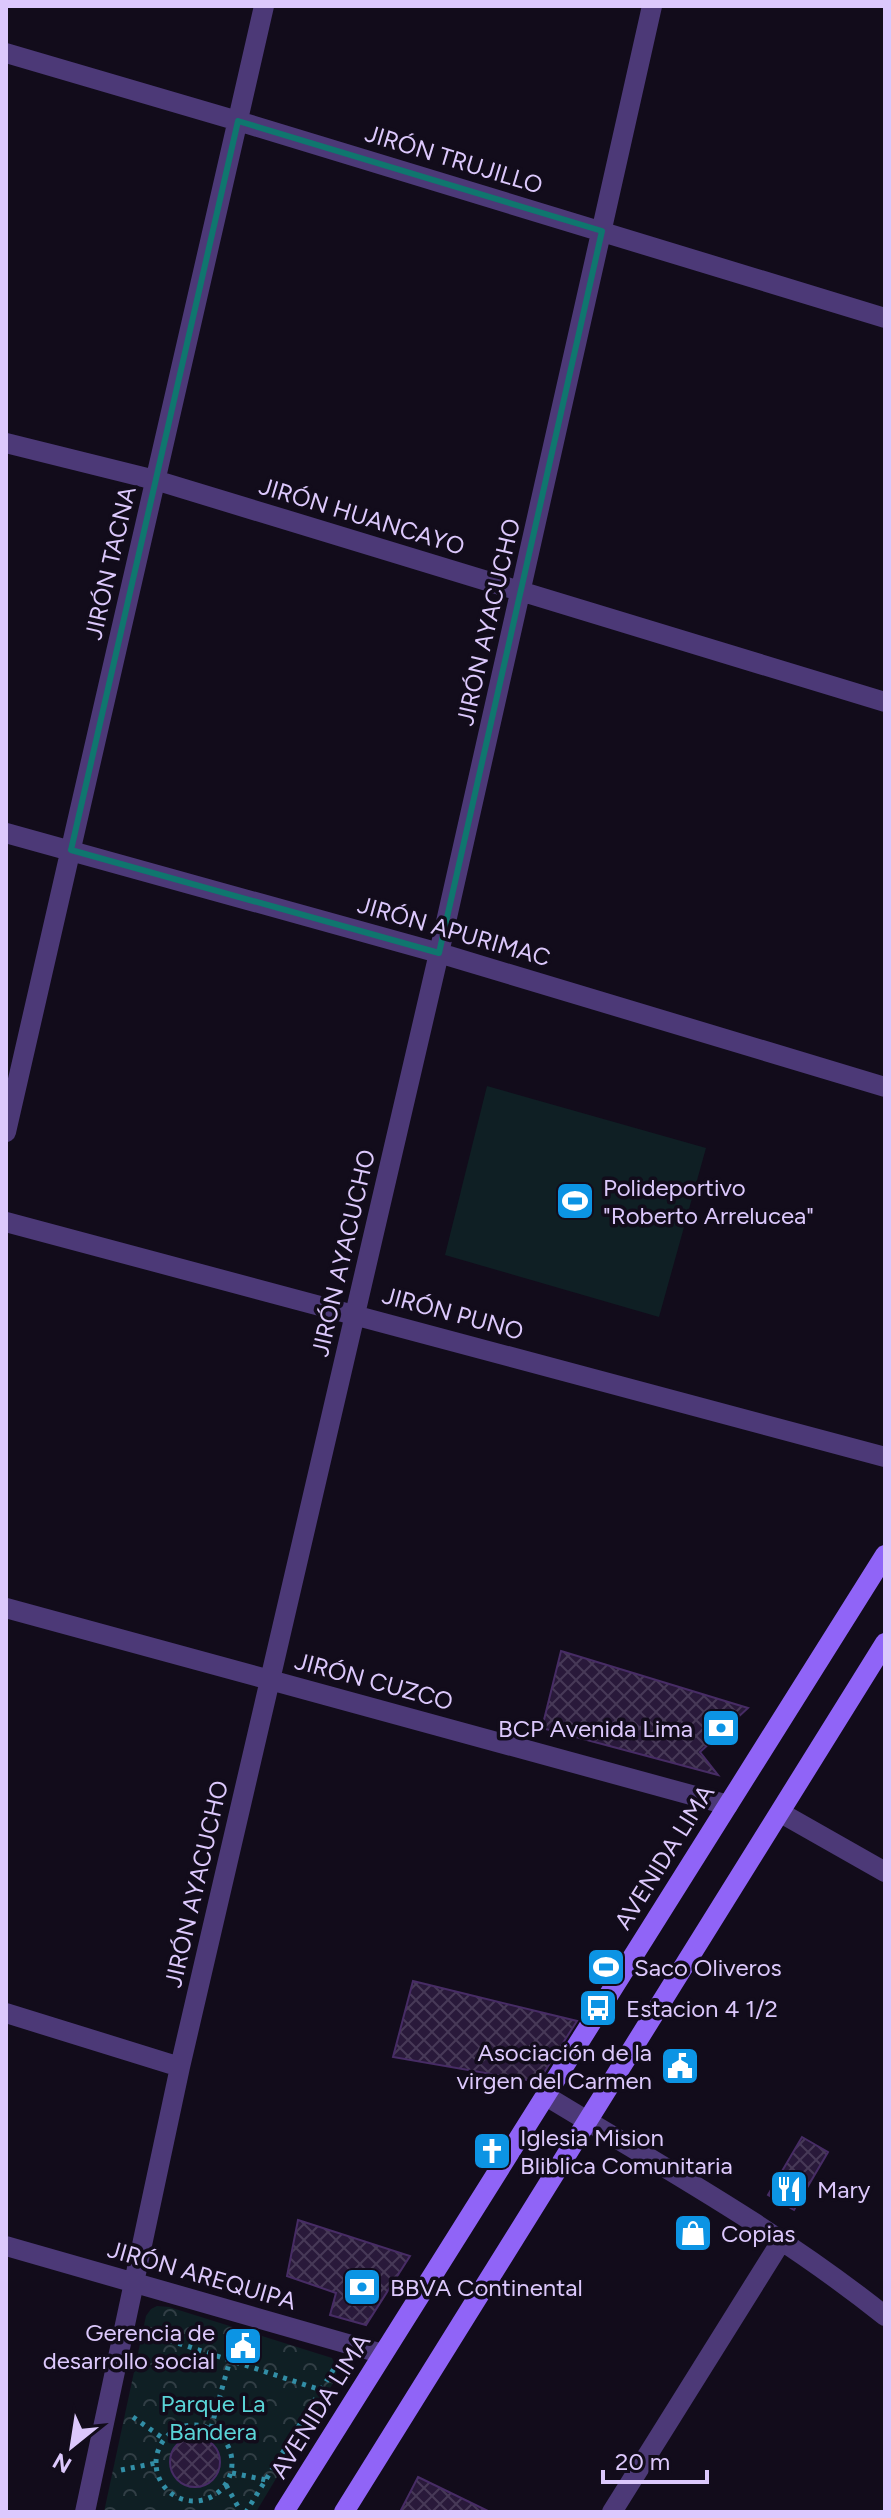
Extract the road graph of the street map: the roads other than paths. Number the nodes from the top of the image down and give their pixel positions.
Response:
1 (264, 6) edge
2 (652, 6) edge
3 (6, 53) edge
4 (238, 121) junction
5 (602, 231) junction
6 (885, 318) edge
7 (6, 443) edge
8 (155, 480) junction
9 (521, 591) junction
10 (885, 702) edge
11 (6, 833) edge
12 (71, 850) junction
13 (439, 953) junction
14 (885, 1087) edge
15 (6, 1132) edge
16 (6, 1222) edge
17 (355, 1314) junction
18 (885, 1457) edge
19 (885, 1555) edge
20 (6, 1608) edge
21 (885, 1643) edge
22 (270, 1680) junction
23 (728, 1805) junction
24 (781, 1813) junction
25 (885, 1872) edge
26 (6, 2013) edge
27 (180, 2067) junction
28 (546, 2096) junction
29 (587, 2121) junction
30 (782, 2240) junction
31 (6, 2246) edge
32 (135, 2284) junction
33 (885, 2316) edge
34 (383, 2354) junction
35 (85, 2512) edge
36 (284, 2512) edge
37 (344, 2512) edge
38 (612, 2512) edge

1 - 4 street, JIRÓN TACNA
2 - 5 street, JIRÓN AYACUCHO
3 - 4 street, JIRÓN TRUJILLO
4 - 5 street, JIRÓN TRUJILLO
4 - 8 street, JIRÓN TACNA
5 - 6 street, JIRÓN TRUJILLO
5 - 9 street, JIRÓN AYACUCHO
7 - 8 street, JIRÓN HUANCAYO
8 - 9 street, JIRÓN HUANCAYO
8 - 12 street, JIRÓN TACNA
9 - 10 street, JIRÓN HUANCAYO
9 - 13 street, JIRÓN AYACUCHO
11 - 12 street, JIRÓN APURIMAC
12 - 13 street, JIRÓN APURIMAC
12 - 15 street, JIRÓN TACNA
13 - 14 street, JIRÓN APURIMAC
13 - 17 street, JIRÓN AYACUCHO
16 - 17 street, JIRÓN PUNO
17 - 18 street, JIRÓN PUNO
17 - 22 street, JIRÓN AYACUCHO
19 - 23 main road, AVENIDA LIMA
20 - 22 street, JIRÓN CUZCO
21 - 24 main road
22 - 23 street, JIRÓN CUZCO
22 - 27 street, JIRÓN AYACUCHO
23 - 28 main road, AVENIDA LIMA
24 - 25 street
24 - 29 main road
26 - 27 street
27 - 32 street, JIRÓN AYACUCHO
28 - 29 street
28 - 34 main road, AVENIDA LIMA
29 - 30 street
29 - 37 main road
30 - 33 street
30 - 38 street
31 - 32 street, JIRÓN AREQUIPA
32 - 34 street, JIRÓN AREQUIPA
32 - 35 street, JIRÓN AYACUCHO
34 - 36 main road, AVENIDA LIMA

